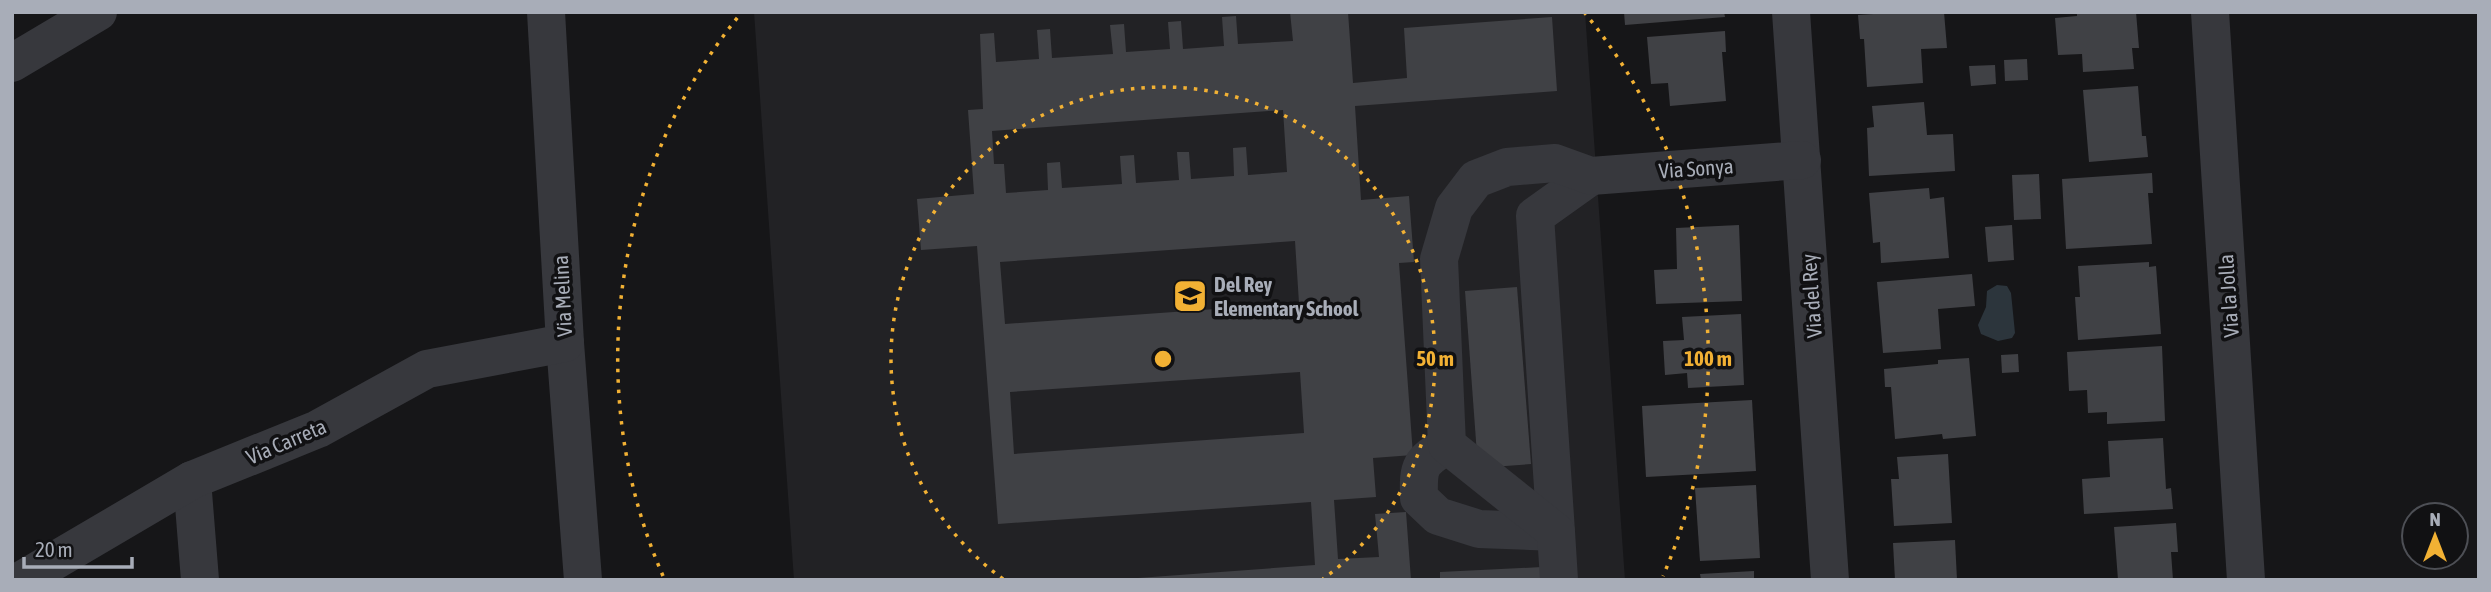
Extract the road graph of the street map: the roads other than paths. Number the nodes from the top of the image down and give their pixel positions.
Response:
1 (98, 12) edge
2 (546, 12) edge
3 (1791, 12) edge
4 (2210, 12) edge
5 (12, 63) edge
6 (1802, 160) junction
7 (1591, 176) junction
8 (565, 343) junction
9 (1447, 445) junction
10 (192, 480) junction
11 (1556, 532) junction
12 (22, 580) edge
13 (200, 580) edge
14 (583, 580) edge
15 (1559, 580) edge
16 (1830, 580) edge
17 (2246, 580) edge

1 - 5 street
2 - 8 street, Via Melina
3 - 6 street, Via del Rey
4 - 17 street, Via la Jolla
6 - 7 street, Via Sonya
6 - 16 street, Via del Rey
7 - 9 street
7 - 11 street
8 - 10 street, Via Carreta
8 - 14 street, Via Melina
9 - 11 street
9 - 11 street
10 - 12 street, Via Carreta
10 - 13 street
11 - 15 street

